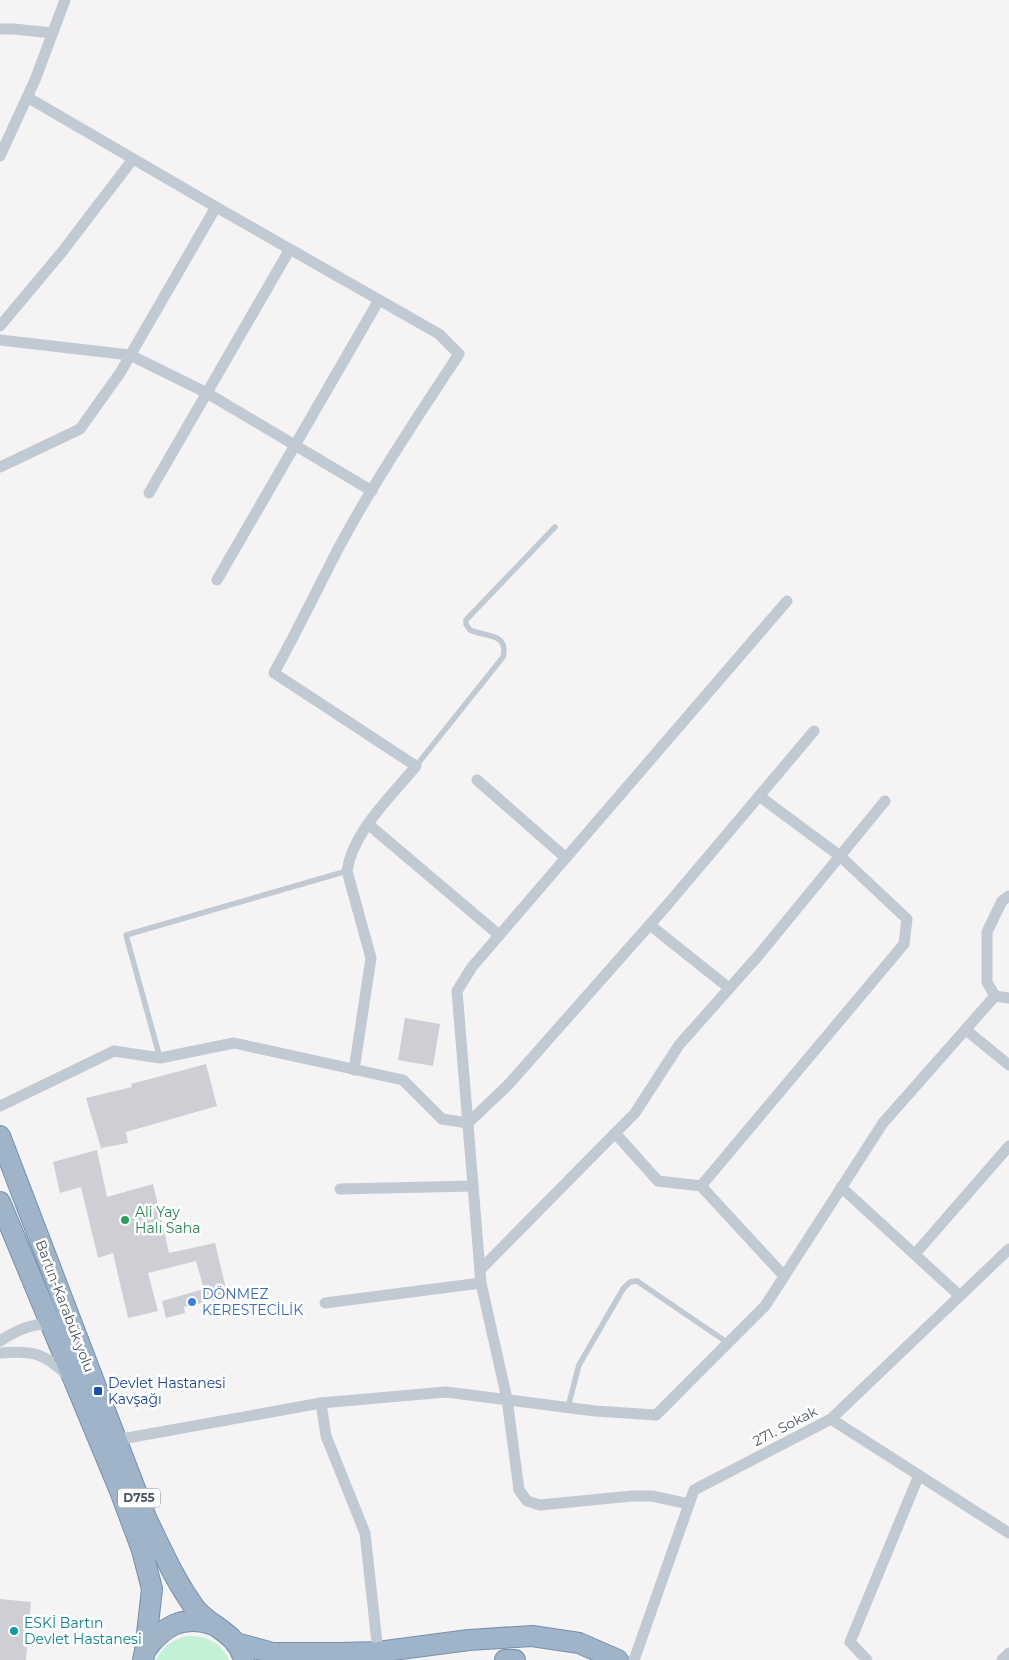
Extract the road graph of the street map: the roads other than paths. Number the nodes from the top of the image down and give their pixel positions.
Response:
1 (64, 0) edge
2 (0, 29) edge
3 (52, 33) junction
4 (27, 97) junction
5 (0, 156) edge
6 (133, 158) junction
7 (216, 207) junction
8 (290, 249) junction
9 (379, 300) junction
10 (0, 326) edge
11 (0, 340) edge
12 (130, 355) junction
13 (207, 393) junction
14 (295, 445) junction
15 (0, 467) edge
16 (372, 491) junction
17 (149, 493) dead end
18 (554, 527) dead end
19 (217, 580) dead end
20 (787, 602) dead end
21 (814, 731) dead end
22 (416, 766) junction
23 (477, 780) dead end
24 (759, 796) junction
25 (885, 801) dead end
26 (368, 824) junction
27 (840, 856) junction
28 (566, 858) junction
29 (347, 871) junction
30 (1009, 896) edge
31 (650, 925) junction
32 (500, 935) junction
33 (729, 988) junction
34 (995, 996) junction
35 (1009, 998) edge
36 (966, 1030) junction
37 (160, 1058) junction
38 (1009, 1065) edge
39 (354, 1070) junction
40 (0, 1106) edge
41 (468, 1123) junction
42 (615, 1134) junction
43 (0, 1136) edge
44 (1009, 1146) edge
45 (473, 1186) junction
46 (701, 1186) junction
47 (841, 1187) junction
48 (340, 1189) dead end
49 (0, 1202) edge
50 (1009, 1249) edge
51 (915, 1254) junction
52 (480, 1270) junction
53 (784, 1276) junction
54 (481, 1283) junction
55 (38, 1295) junction
56 (960, 1296) junction
57 (324, 1303) dead end
58 (51, 1326) junction
59 (17, 1331) junction
60 (0, 1341) edge
61 (728, 1343) junction
62 (83, 1352) junction
63 (0, 1353) edge
64 (73, 1380) junction
65 (507, 1399) junction
66 (321, 1403) junction
67 (568, 1407) junction
68 (831, 1419) junction
69 (116, 1440) junction
70 (919, 1475) junction
71 (689, 1504) junction
72 (1009, 1533) edge
73 (220, 1628) junction
74 (240, 1652) edge
75 (378, 1652) junction
76 (1009, 1653) edge
77 (144, 1655) edge
78 (505, 1660) edge
79 (515, 1660) edge
80 (618, 1660) edge
81 (634, 1660) edge
82 (867, 1660) edge
83 (1002, 1660) edge

1 - 3 street
2 - 3 street
3 - 4 street
4 - 5 street
4 - 6 street
6 - 7 street
6 - 10 street
7 - 8 street
7 - 12 street
8 - 9 street
8 - 13 street
9 - 14 street
9 - 16 street
11 - 12 street
12 - 13 street
12 - 15 street
13 - 14 street
13 - 17 street
14 - 16 street
14 - 19 street
16 - 22 street
18 - 22 lane
20 - 28 street
21 - 24 street
22 - 26 street
23 - 28 street
24 - 27 street
24 - 31 street
25 - 27 street
26 - 29 street
26 - 32 street
27 - 33 street
27 - 46 street
28 - 32 street
29 - 37 lane
29 - 39 street
30 - 34 street
31 - 33 street
31 - 41 street
32 - 41 street
33 - 42 street
34 - 35 street
34 - 36 street
36 - 38 street
36 - 47 street
37 - 39 street
37 - 40 street
39 - 41 street
41 - 45 street
42 - 46 street
42 - 52 street
43 - 62 highway, Bartın-Karabük yolu / D755
44 - 51 street
45 - 48 street
45 - 52 street
46 - 53 street
47 - 51 street
47 - 53 street
49 - 55 highway, Bartın-Karabük yolu / D755
50 - 56 street, 271. Sokak
51 - 56 street
52 - 54 street
53 - 61 street
54 - 57 street
54 - 65 street
55 - 58 highway, Bartın-Karabük yolu / D755
55 - 59 street
56 - 68 street, 271. Sokak
58 - 59 street
58 - 62 street
58 - 64 highway, Bartın-Karabük yolu / D755
59 - 60 street
61 - 67 street
61 - 67 lane
62 - 69 highway, Bartın-Karabük yolu / D755
63 - 64 street
64 - 77 highway, Bartın-Karabük yolu / D755
65 - 66 street
65 - 67 street
65 - 71 street
66 - 69 street
66 - 75 street
68 - 70 street
68 - 71 street, 271. Sokak
69 - 73 highway, Bartın-Karabük yolu / D755
70 - 72 street
70 - 82 street
71 - 81 street, 271. Sokak
73 - 74 highway, Bartın-Karabük yolu
73 - 77 highway, Bartın-Karabük yolu
74 - 75 highway
75 - 80 highway
76 - 83 street
78 - 79 highway

